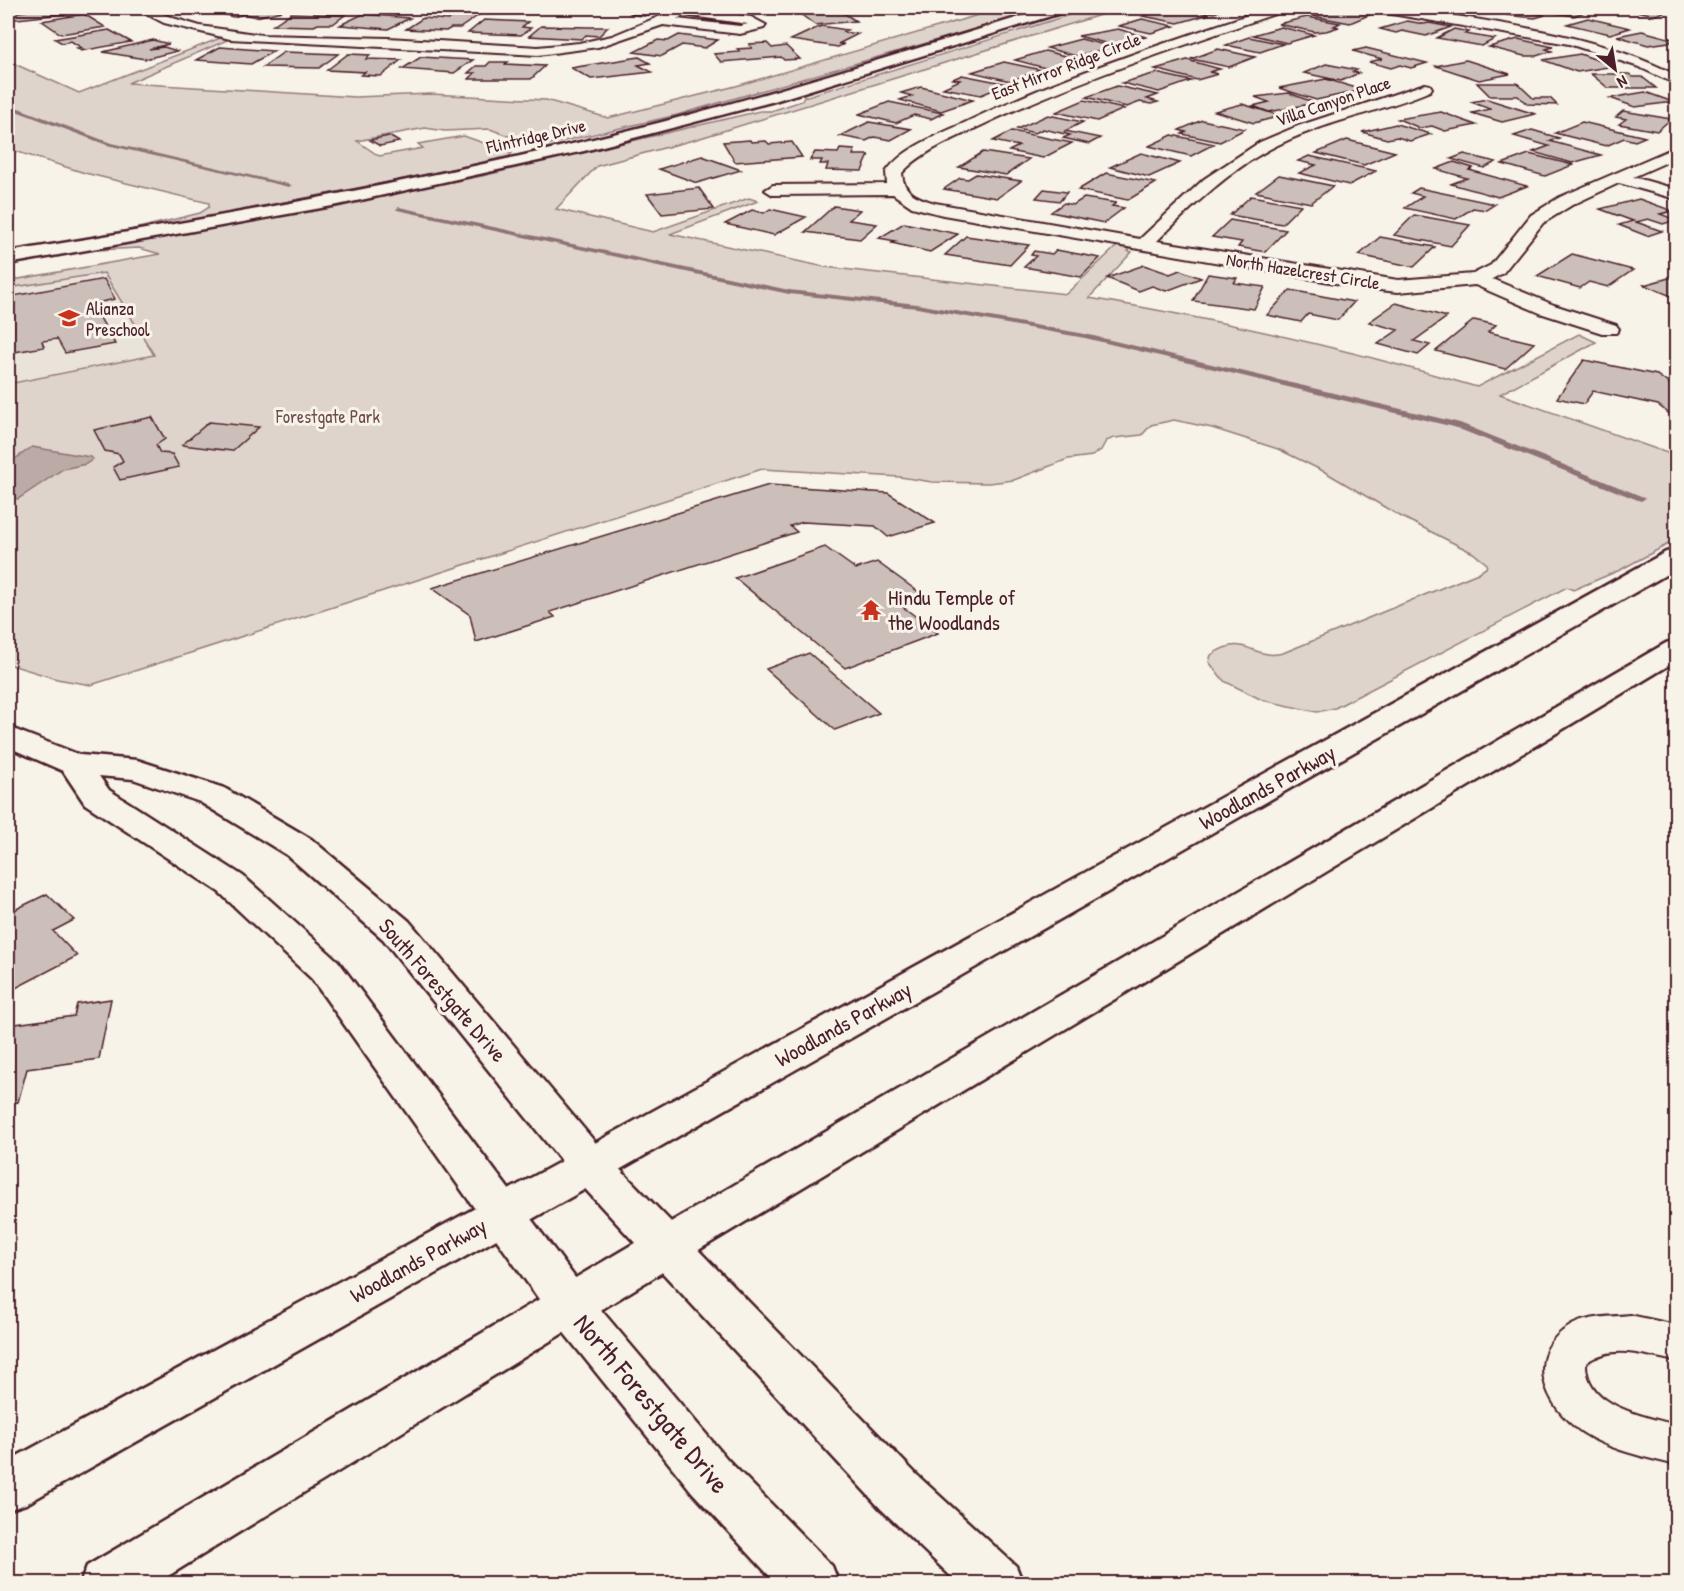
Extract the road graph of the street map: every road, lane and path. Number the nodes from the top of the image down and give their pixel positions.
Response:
1 (141, 8) edge
2 (1062, 8) edge
3 (1279, 8) edge
4 (1380, 8) edge
5 (685, 9) edge
6 (661, 21) junction
7 (1677, 80) edge
8 (1425, 88) dead end
9 (1677, 152) edge
10 (1618, 178) junction
11 (896, 189) junction
12 (773, 190) dead end
13 (1677, 194) edge
14 (1144, 244) junction
15 (8, 258) edge
16 (1477, 279) junction
17 (1609, 329) dead end
18 (1677, 558) edge
19 (1677, 649) edge
20 (8, 736) edge
21 (74, 764) junction
22 (590, 1166) junction
23 (503, 1213) junction
24 (666, 1246) junction
25 (569, 1305) junction
26 (1677, 1343) edge
27 (1677, 1445) edge
28 (8, 1487) edge
29 (106, 1584) edge
30 (813, 1584) edge
31 (997, 1584) edge

1 - 6 street
2 - 15 street, Flintridge Drive
3 - 11 street, East Mirror Ridge Circle
4 - 7 street
5 - 6 street
5 - 6 street
8 - 14 street, Villa Canyon Place
9 - 10 street, North Hazelcrest Circle
10 - 13 street
10 - 16 street, North Hazelcrest Circle
11 - 12 street
11 - 14 street, North Hazelcrest Circle
14 - 16 street, North Hazelcrest Circle
16 - 17 street
18 - 22 street, Woodlands Parkway
19 - 24 street
20 - 21 street, South Forestgate Drive
21 - 22 street, South Forestgate Drive
21 - 23 street
22 - 23 street, Woodlands Parkway
22 - 24 street, South Forestgate Drive
23 - 25 street, North Forestgate Drive
23 - 28 street, Woodlands Parkway
24 - 25 street
24 - 31 street
25 - 29 street
25 - 30 street, North Forestgate Drive
26 - 27 street

